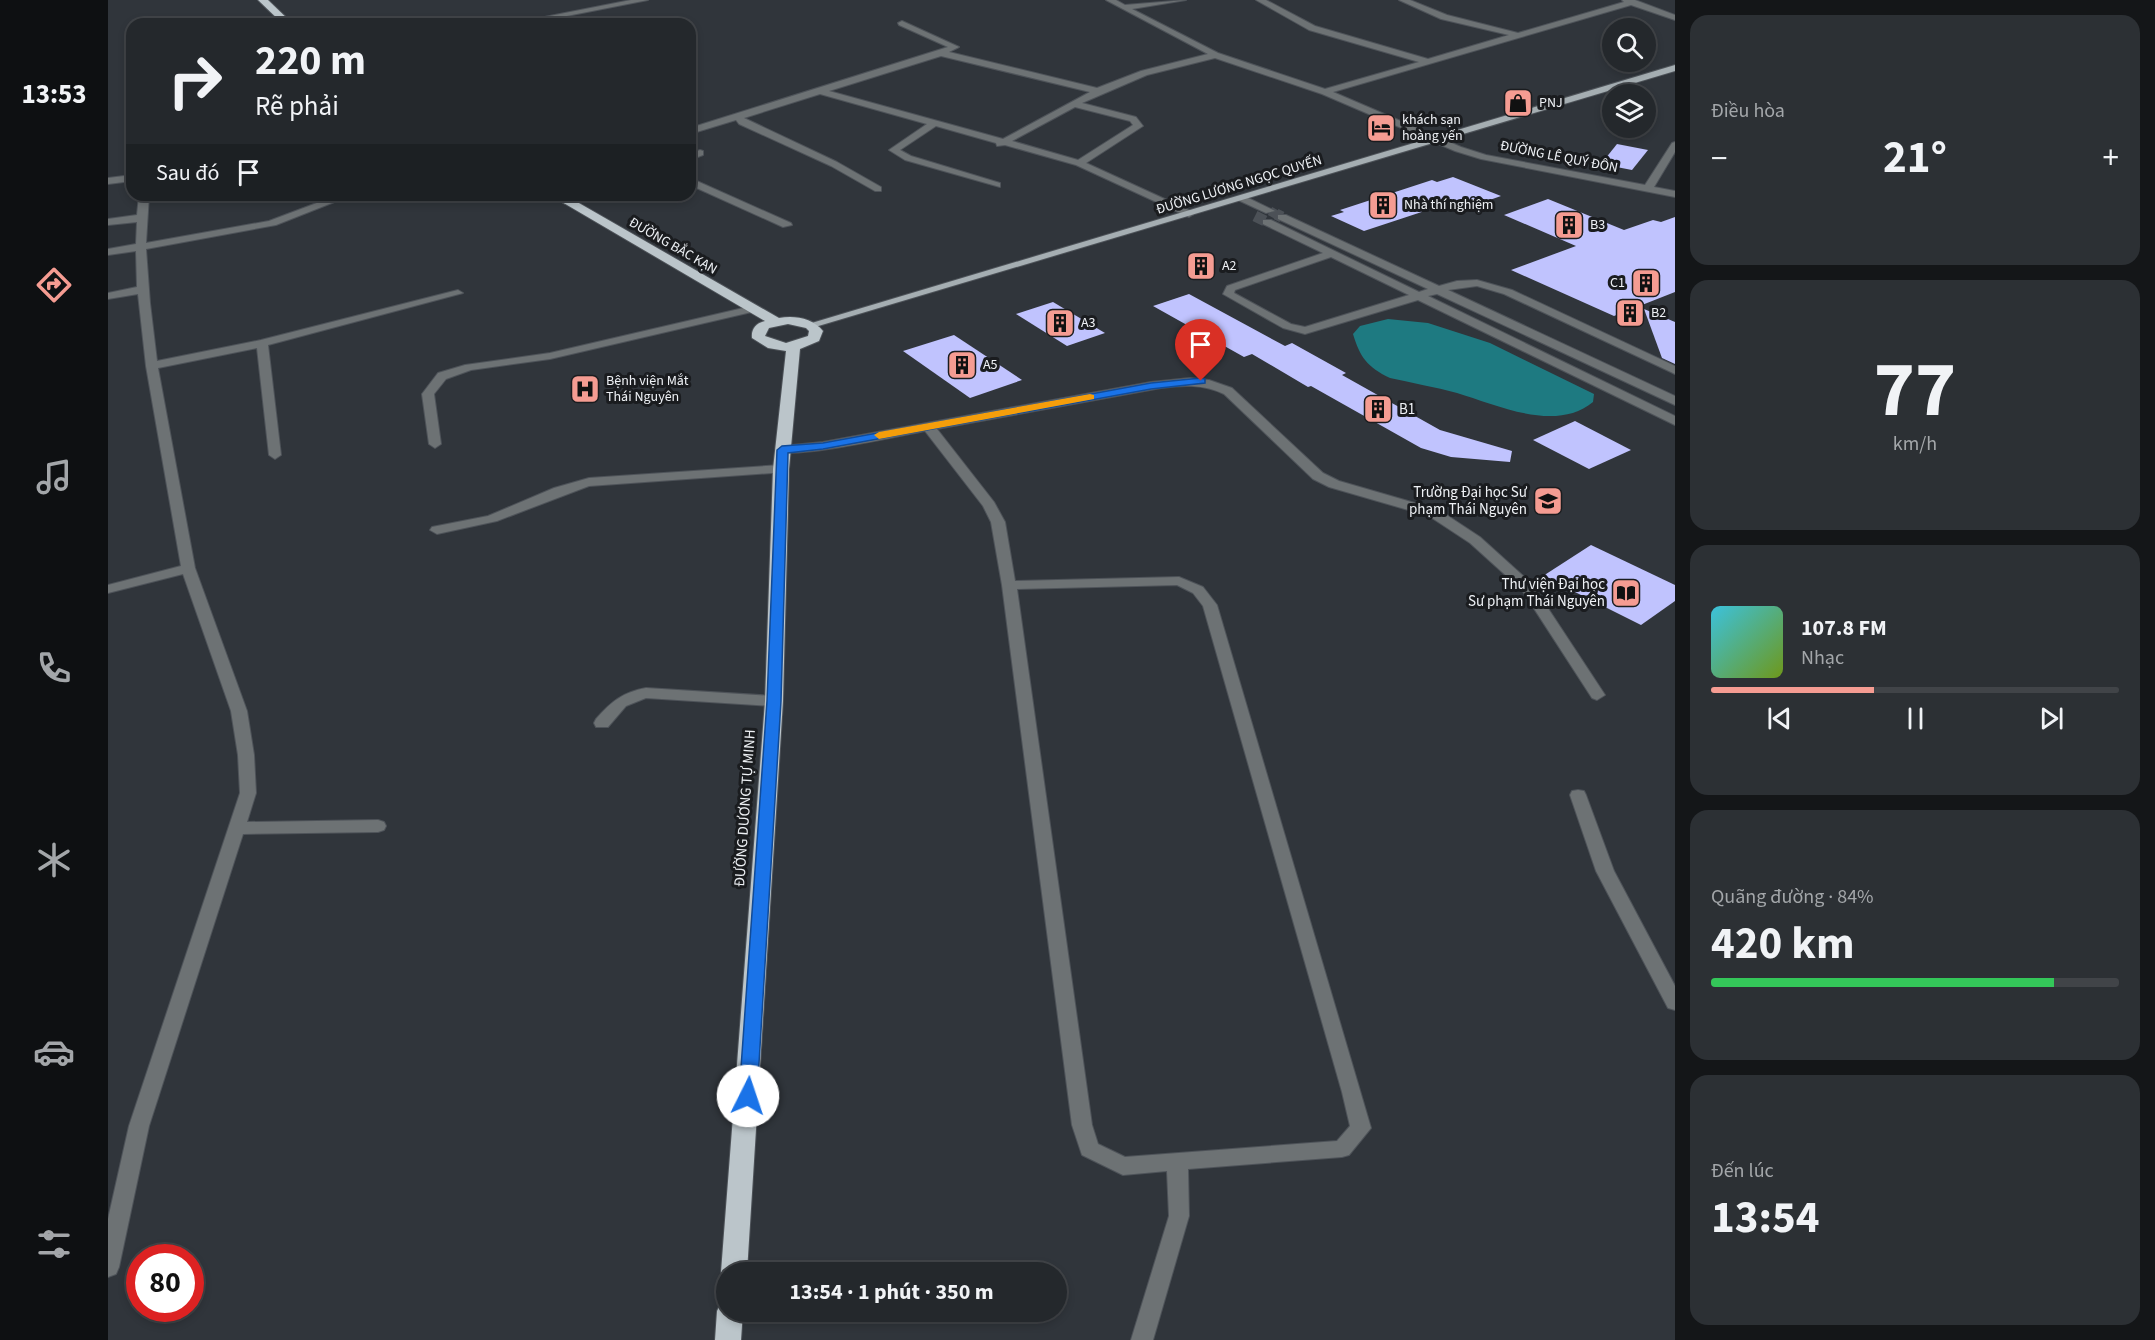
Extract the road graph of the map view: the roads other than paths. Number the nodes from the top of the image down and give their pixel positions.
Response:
1 (262, 0) edge
2 (644, 0) edge
3 (1110, 0) edge
4 (1182, 0) edge
5 (1260, 0) edge
6 (1403, 0) edge
7 (1629, 1) edge
8 (1124, 8) junction
9 (282, 18) edge
10 (546, 18) edge
11 (1675, 18) edge
12 (902, 23) dead end
13 (1519, 36) junction
14 (941, 53) junction
15 (1215, 55) junction
16 (1428, 62) junction
17 (1675, 68) edge
18 (1098, 91) junction
19 (823, 92) junction
20 (1325, 92) junction
21 (1074, 104) junction
22 (738, 117) junction
23 (934, 123) junction
24 (696, 129) edge
25 (1440, 140) junction
26 (1000, 144) junction
27 (1675, 145) edge
28 (1079, 163) junction
29 (126, 179) edge
30 (108, 181) edge
31 (696, 184) edge
32 (997, 185) dead end
33 (1648, 188) junction
34 (878, 189) dead end
35 (1675, 194) edge
36 (1241, 198) junction
37 (143, 201) edge
38 (331, 201) edge
39 (565, 201) edge
40 (1227, 202) junction
41 (1188, 214) junction
42 (1255, 216) tunnel mouth
43 (1282, 217) tunnel mouth
44 (141, 218) junction
45 (108, 222) edge
46 (787, 225) dead end
47 (142, 245) junction
48 (108, 252) edge
49 (1330, 254) junction
50 (145, 289) junction
51 (1440, 290) junction
52 (458, 293) dead end
53 (108, 296) edge
54 (1419, 298) junction
55 (752, 309) junction
56 (775, 321) junction
57 (811, 325) junction
58 (1534, 335) junction
59 (262, 343) junction
60 (1515, 343) junction
61 (794, 347) junction
62 (152, 366) junction
63 (1675, 370) edge
64 (1610, 371) junction
65 (1589, 379) junction
66 (1675, 401) edge
67 (1675, 421) edge
68 (928, 426) junction
69 (435, 444) dead end
70 (275, 456) dead end
71 (782, 460) junction
72 (437, 530) dead end
73 (188, 568) junction
74 (1009, 585) junction
75 (108, 589) edge
76 (1597, 695) dead end
77 (774, 701) junction
78 (602, 723) dead end
79 (1578, 795) dead end
80 (378, 826) dead end
81 (237, 828) junction
82 (1675, 1003) edge
83 (1177, 1161) junction
84 (735, 1262) edge
85 (108, 1267) edge
86 (729, 1322) edge
87 (728, 1340) edge
88 (1142, 1340) edge

1 - 9 highway
2 - 10 street
3 - 8 street, ĐƯỜNG LÊ QUÝ ĐÔN
4 - 8 street
5 - 16 street
6 - 13 street
7 - 11 street
7 - 13 street
8 - 15 street, ĐƯỜNG LÊ QUÝ ĐÔN
12 - 14 street
13 - 16 street
14 - 18 street
14 - 19 street
15 - 18 street
15 - 20 street, ĐƯỜNG LÊ QUÝ ĐÔN
16 - 20 street
17 - 25 main road, ĐƯỜNG LƯƠNG NGỌC QUYẾN
18 - 21 street
19 - 22 street
19 - 23 street
20 - 25 street, ĐƯỜNG LÊ QUÝ ĐÔN
21 - 26 street
21 - 28 street
22 - 24 street
22 - 34 street
23 - 26 street
23 - 32 street
25 - 33 street, ĐƯỜNG LÊ QUÝ ĐÔN
25 - 36 main road, ĐƯỜNG LƯƠNG NGỌC QUYẾN
26 - 28 street
27 - 33 street
28 - 41 street
29 - 30 street
31 - 46 street
33 - 35 street, ĐƯỜNG LÊ QUÝ ĐÔN
36 - 40 main road, ĐƯỜNG LƯƠNG NGỌC QUYẾN
36 - 49 street
37 - 44 street
38 - 47 street
39 - 55 highway, ĐƯỜNG BẮC KẠN
40 - 41 main road, ĐƯỜNG LƯƠNG NGỌC QUYẾN
40 - 42 street
41 - 57 main road, ĐƯỜNG LƯƠNG NGỌC QUYẾN
43 - 51 street
44 - 45 street
44 - 47 street
47 - 48 street
47 - 50 street
49 - 54 street
49 - 54 street
50 - 53 street
50 - 62 street
51 - 54 street
51 - 58 street
51 - 63 street
52 - 59 street
54 - 60 street
55 - 56 highway, ĐƯỜNG BẮC KẠN
55 - 69 street
56 - 57 highway
56 - 61 highway
57 - 61 highway
58 - 60 street
58 - 64 street
59 - 62 street
59 - 70 street
60 - 65 street
61 - 71 highway, ĐƯỜNG DƯƠNG TỰ MINH
62 - 73 street
64 - 65 street
64 - 66 street
65 - 67 street
68 - 71 street
68 - 74 street
68 - 76 street
71 - 72 street
71 - 77 highway, ĐƯỜNG DƯƠNG TỰ MINH
73 - 75 street
73 - 81 street
74 - 83 street
74 - 83 street
77 - 78 street
77 - 84 highway, ĐƯỜNG DƯƠNG TỰ MINH
79 - 82 street
80 - 81 street
81 - 85 street
83 - 88 street
86 - 87 highway

